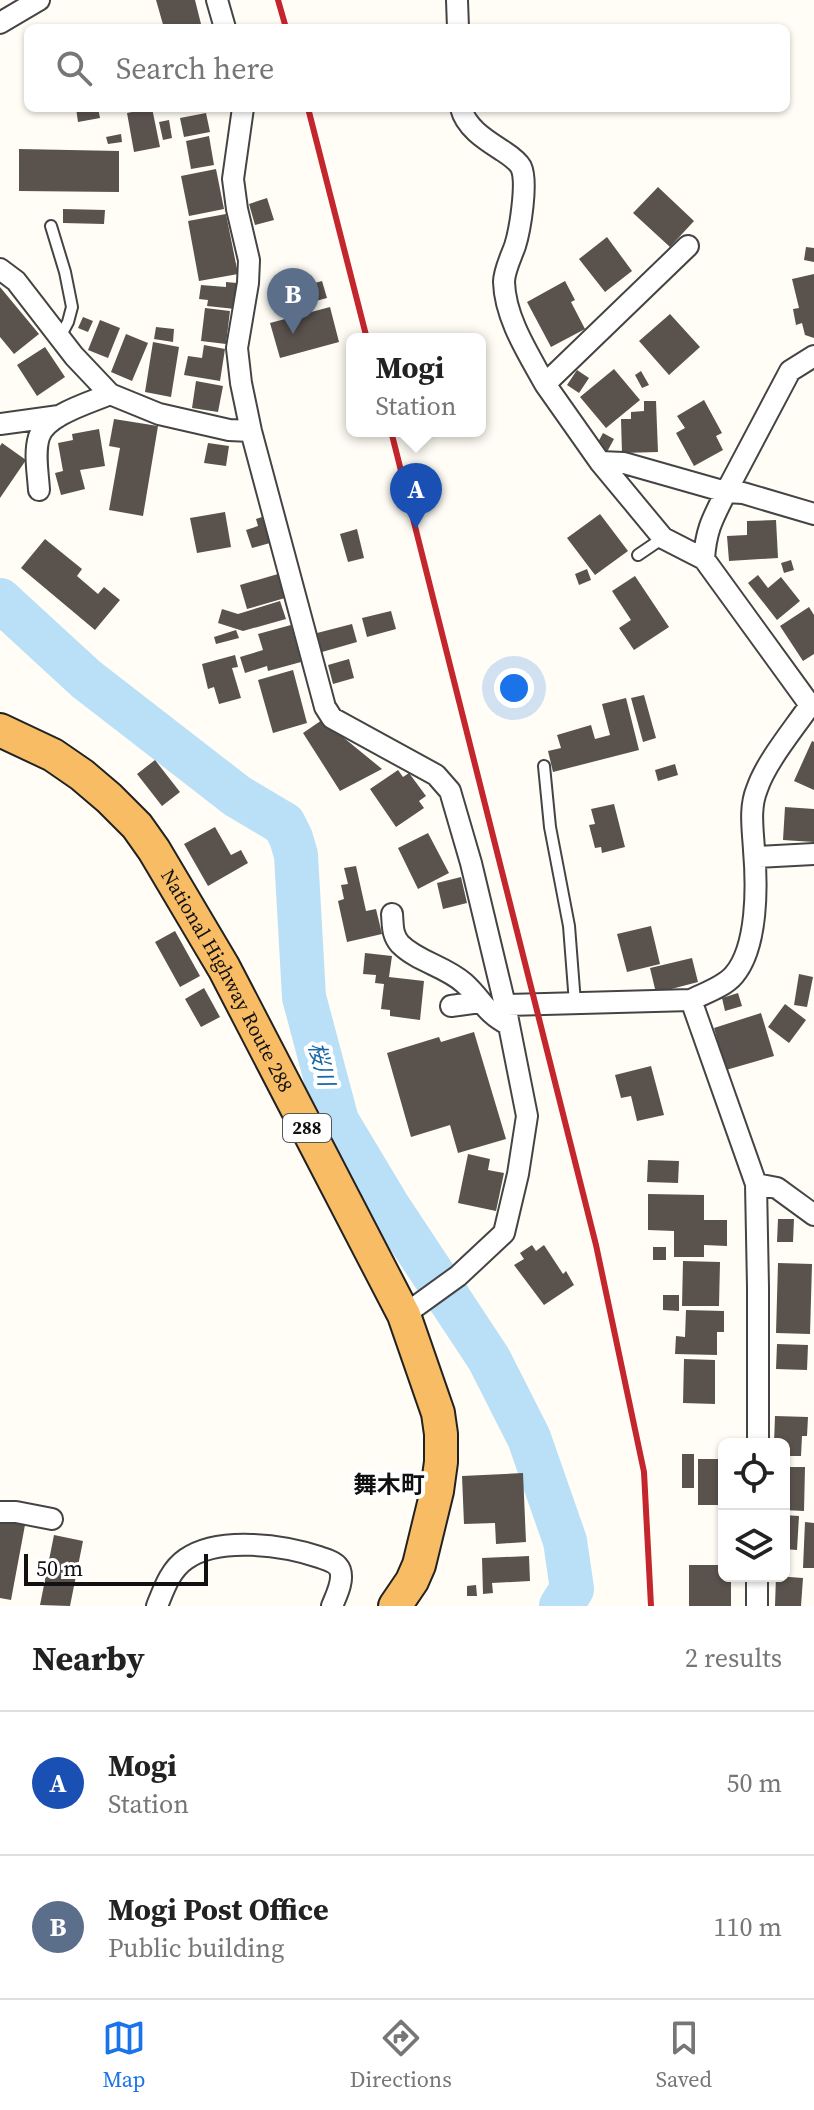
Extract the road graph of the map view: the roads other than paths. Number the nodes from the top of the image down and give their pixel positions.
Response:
1 (39, 0) edge
2 (217, 0) edge
3 (457, 0) edge
4 (0, 23) edge
5 (224, 24) edge
6 (458, 24) edge
7 (242, 112) edge
8 (462, 112) edge
9 (51, 226) dead end
10 (688, 246) dead end
11 (0, 269) edge
12 (60, 337) junction
13 (814, 356) edge
14 (545, 384) junction
15 (110, 394) junction
16 (60, 415) junction
17 (0, 424) edge
18 (251, 431) junction
19 (600, 462) junction
20 (39, 490) dead end
21 (726, 492) junction
22 (814, 514) edge
23 (663, 538) junction
24 (638, 555) dead end
25 (704, 559) junction
26 (812, 705) edge
27 (0, 730) edge
28 (544, 766) dead end
29 (814, 854) edge
30 (755, 857) junction
31 (392, 914) dead end
32 (691, 1000) junction
33 (480, 1002) junction
34 (575, 1003) junction
35 (451, 1006) dead end
36 (507, 1015) junction
37 (756, 1184) junction
38 (814, 1215) edge
39 (416, 1307) junction
40 (758, 1438) edge
41 (0, 1512) edge
42 (52, 1519) dead end
43 (757, 1582) edge
44 (157, 1606) edge
45 (332, 1606) edge
46 (395, 1606) edge
47 (757, 1606) edge

1 - 4 street
2 - 5 street
3 - 6 street
7 - 18 street
8 - 14 street
9 - 12 lane
10 - 14 street
11 - 12 street
12 - 15 street
13 - 21 street
14 - 19 street
15 - 16 street
15 - 18 street
16 - 17 street
16 - 20 street
18 - 36 street
19 - 21 street
19 - 23 street
21 - 22 street
21 - 25 street
23 - 24 lane
23 - 25 street
25 - 26 street
26 - 30 street
27 - 39 highway, National Highway Route 288 / 288
28 - 34 lane
29 - 30 street
30 - 32 street
31 - 33 street
32 - 34 street
32 - 37 street
33 - 35 street
33 - 36 street
34 - 36 street
36 - 39 street
37 - 38 street
37 - 40 street
39 - 46 highway, National Highway Route 288 / 288
41 - 42 street
43 - 47 street
44 - 45 street

